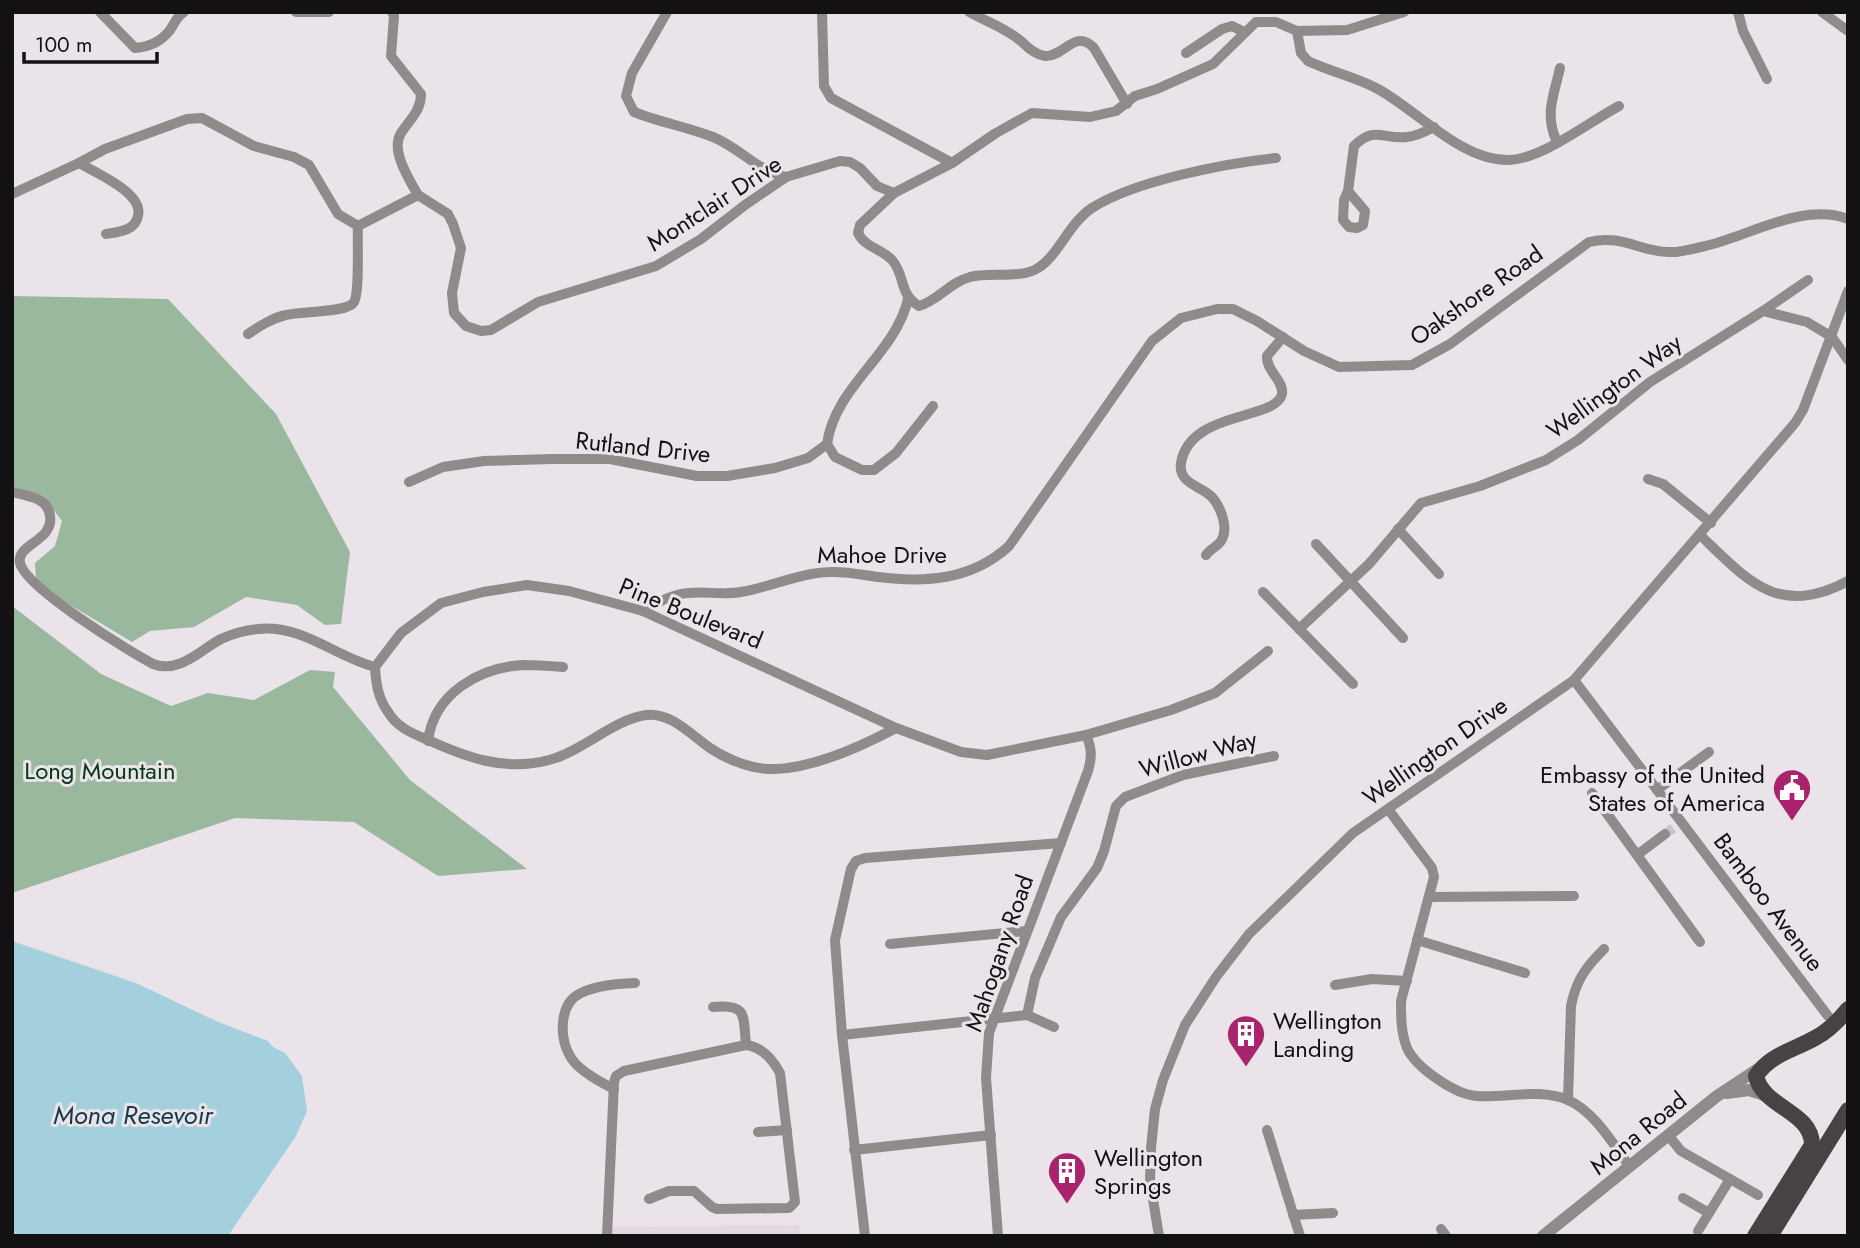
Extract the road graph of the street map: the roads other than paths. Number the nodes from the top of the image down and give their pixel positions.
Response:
1 (100, 12) edge
2 (184, 12) edge
3 (296, 12) edge
4 (329, 12) edge
5 (392, 12) edge
6 (667, 12) edge
7 (822, 12) edge
8 (969, 12) edge
9 (1404, 12) edge
10 (1738, 12) edge
11 (1822, 12) edge
12 (1297, 31) junction
13 (1848, 31) edge
14 (1244, 32) junction
15 (1186, 53) dead end
16 (1560, 68) dead end
17 (1767, 79) dead end
18 (1127, 104) junction
19 (1619, 106) dead end
20 (1434, 127) junction
21 (1557, 142) junction
22 (1276, 158) dead end
23 (79, 163) junction
24 (952, 163) junction
25 (786, 177) junction
26 (1348, 191) dead end
27 (894, 193) junction
28 (12, 194) edge
29 (418, 195) junction
30 (1848, 219) edge
31 (358, 226) junction
32 (106, 234) dead end
33 (1808, 280) dead end
34 (1848, 291) edge
35 (908, 299) junction
36 (1763, 311) junction
37 (248, 334) dead end
38 (1283, 337) junction
39 (1832, 337) junction
40 (1848, 360) edge
41 (933, 406) dead end
42 (1096, 421) joint
43 (827, 444) junction
44 (1648, 479) dead end
45 (409, 482) dead end
46 (12, 492) edge
47 (1711, 523) junction
48 (1398, 529) junction
49 (1700, 536) junction
50 (1315, 544) dead end
51 (1206, 555) dead end
52 (1439, 574) dead end
53 (1848, 581) edge
54 (1350, 582) junction
55 (1263, 592) dead end
56 (643, 611) junction
57 (1299, 629) junction
58 (1403, 638) dead end
59 (1268, 651) dead end
60 (375, 667) junction
61 (563, 667) dead end
62 (1574, 680) junction
63 (1353, 684) dead end
64 (896, 729) junction
65 (1086, 735) junction
66 (428, 741) junction
67 (1709, 752) dead end
68 (1274, 756) dead end
69 (1657, 790) junction
70 (1592, 793) dead end
71 (1388, 809) junction
72 (1665, 834) tunnel mouth
73 (1061, 843) junction
74 (1637, 855) junction
75 (1574, 896) dead end
76 (1429, 897) junction
77 (1026, 931) junction
78 (1418, 940) junction
79 (1700, 942) dead end
80 (890, 944) dead end
81 (1604, 949) dead end
82 (1525, 973) dead end
83 (1406, 981) junction
84 (635, 982) dead end
85 (1335, 985) dead end
86 (713, 1007) dead end
87 (1848, 1009) edge
88 (1027, 1015) junction
89 (1828, 1016) dead end
90 (993, 1019) junction
91 (1054, 1027) dead end
92 (842, 1035) junction
93 (746, 1045) junction
94 (1762, 1067) junction
95 (614, 1089) junction
96 (1717, 1096) junction
97 (1767, 1096) junction
98 (1568, 1100) junction
99 (1848, 1110) edge
100 (1804, 1124) junction
101 (787, 1130) junction
102 (1267, 1130) dead end
103 (758, 1132) dead end
104 (991, 1135) junction
105 (1668, 1135) junction
106 (853, 1150) junction
107 (1630, 1167) junction
108 (1730, 1179) junction
109 (1758, 1195) dead end
110 (1683, 1198) dead end
111 (649, 1199) dead end
112 (1333, 1213) dead end
113 (1709, 1213) junction
114 (1293, 1215) junction
115 (1698, 1231) dead end
116 (607, 1236) edge
117 (865, 1236) edge
118 (998, 1236) edge
119 (1159, 1236) edge
120 (1300, 1236) edge
121 (1543, 1236) edge
122 (1755, 1236) edge
123 (1770, 1236) edge

1 - 2 street
3 - 4 street
5 - 29 street
6 - 25 street
7 - 24 street
8 - 18 street
9 - 12 street
10 - 17 street
11 - 13 street
12 - 14 street
12 - 20 street
14 - 15 street
14 - 18 street
16 - 21 street
18 - 24 street
19 - 21 street
20 - 21 street
20 - 26 street
22 - 35 street
23 - 28 street
23 - 31 street
23 - 32 street
24 - 27 street
25 - 27 street, Montclair Drive
25 - 29 street, Montclair Drive
27 - 35 street
29 - 31 street
30 - 38 street, Oakshore Road
31 - 37 street
33 - 36 street, Wellington Way
34 - 39 street, Wellington Drive
35 - 43 street
36 - 39 street
36 - 48 street, Wellington Way
38 - 42 street, Oakshore Road
38 - 51 street
39 - 40 street
39 - 47 street, Wellington Drive
41 - 43 street
42 - 56 street, Mahoe Drive
43 - 45 street, Rutland Drive
44 - 47 street
46 - 60 street
47 - 49 street, Wellington Drive
48 - 52 street
48 - 54 street, Wellington Way
49 - 53 street
49 - 62 street, Wellington Drive
50 - 54 street
54 - 57 street, Wellington Way
54 - 58 street
55 - 57 street
56 - 60 street, Pine Boulevard
56 - 64 street, Pine Boulevard
57 - 63 street
59 - 65 street, Pine Boulevard
60 - 66 street
61 - 66 street
62 - 69 street, Bamboo Avenue
62 - 71 street, Wellington Drive
64 - 65 street, Pine Boulevard
64 - 66 street
65 - 73 street, Mahogany Road
67 - 69 street
68 - 88 street, Willow Way
69 - 89 street, Bamboo Avenue
70 - 74 street
71 - 76 street
71 - 119 street, Wellington Drive
72 - 74 street
73 - 77 street, Mahogany Road
73 - 92 street
74 - 79 street
75 - 76 street
76 - 78 street
77 - 80 street
77 - 90 street, Mahogany Road
78 - 82 street
78 - 83 street
81 - 98 street
83 - 85 street
83 - 98 street
84 - 95 street
86 - 93 street
87 - 94 main road
88 - 90 street
88 - 91 street
90 - 92 street
90 - 104 street, Mahogany Road
92 - 106 street
93 - 95 street
93 - 101 street
94 - 96 street, Mona Road
94 - 97 main road
95 - 116 street
96 - 97 street
96 - 105 street, Mona Road
97 - 100 main road
98 - 107 street
99 - 100 main road
99 - 123 main road
100 - 122 main road
101 - 103 street
101 - 111 street
102 - 114 street
104 - 106 street
104 - 118 street, Mahogany Road
105 - 107 street, Mona Road
105 - 108 street
106 - 117 street
107 - 121 street, Mona Road
108 - 109 street
108 - 113 street
110 - 113 street
112 - 114 street
113 - 115 street
114 - 120 street

